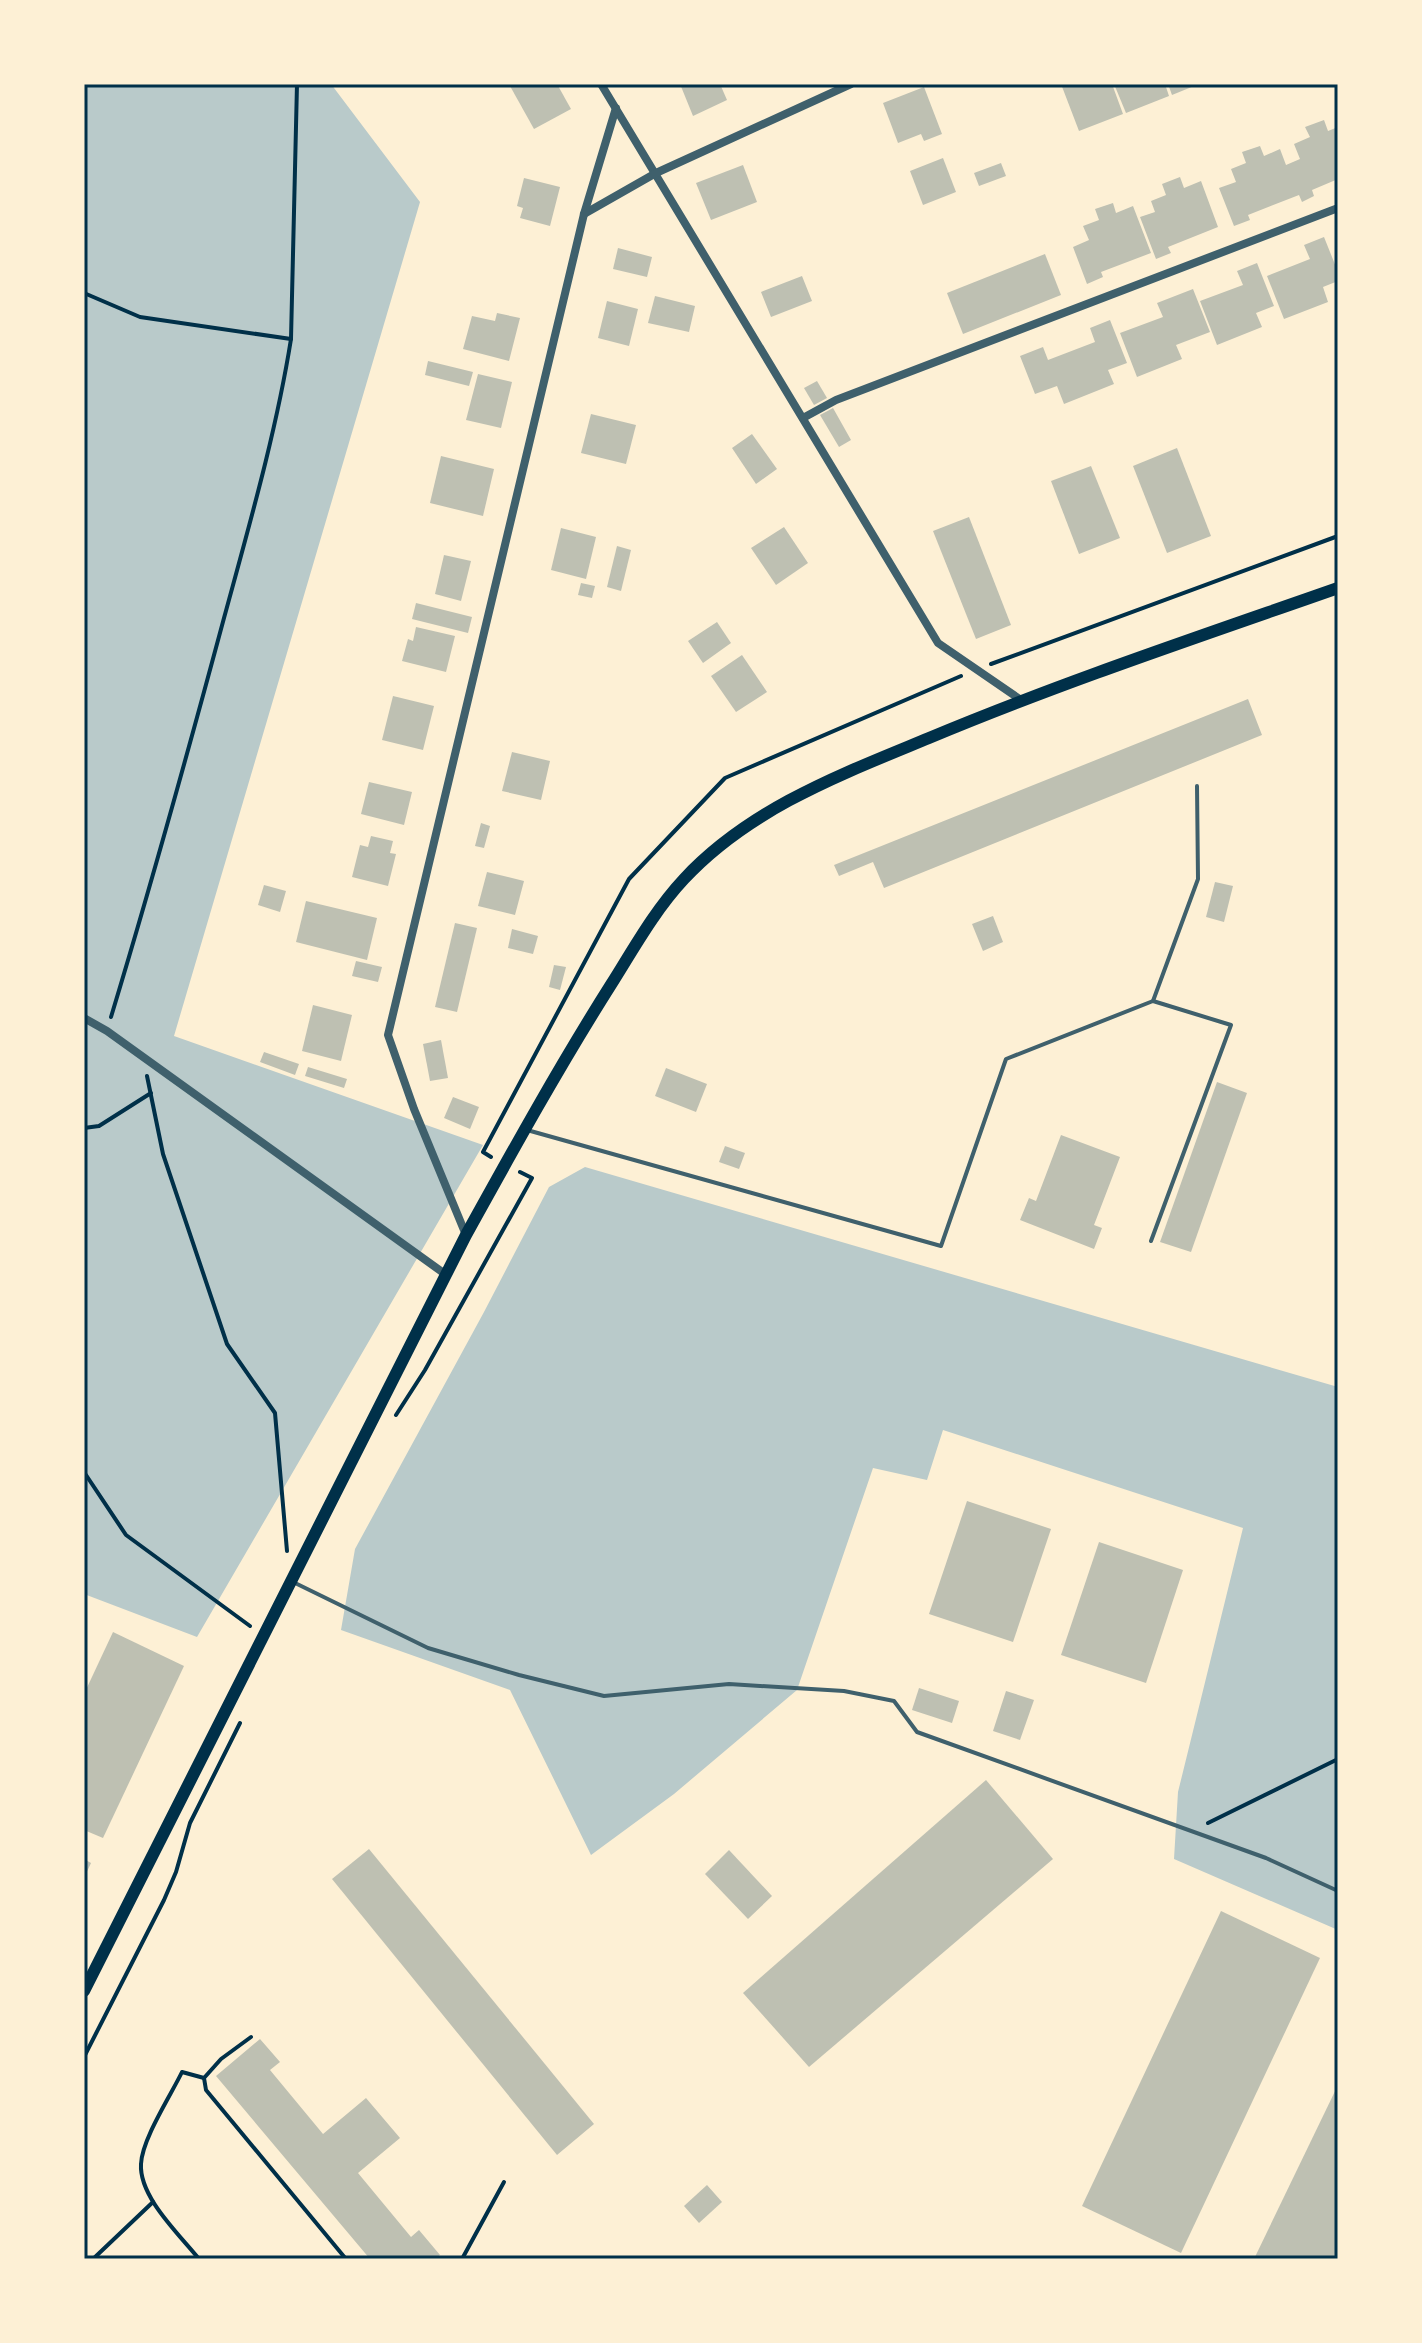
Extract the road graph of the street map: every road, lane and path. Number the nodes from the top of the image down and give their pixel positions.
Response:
1 (297, 84) edge
2 (601, 84) edge
3 (851, 84) edge
4 (616, 108) junction
5 (656, 173) junction
6 (1338, 208) edge
7 (584, 214) junction
8 (84, 293) edge
9 (291, 339) junction
10 (803, 418) junction
11 (1338, 588) edge
12 (1021, 700) junction
13 (1197, 786) dead end
14 (1153, 1001) junction
15 (84, 1018) edge
16 (107, 1031) junction
17 (144, 1058) junction
18 (151, 1093) junction
19 (84, 1128) edge
20 (525, 1129) junction
21 (532, 1178) dead end
22 (466, 1235) junction
23 (1151, 1241) dead end
24 (445, 1274) junction
25 (392, 1421) dead end
26 (84, 1472) edge
27 (290, 1580) junction
28 (263, 1635) junction
29 (245, 1713) dead end
30 (1338, 1759) edge
31 (1192, 1831) junction
32 (1338, 1891) edge
33 (84, 1991) edge
34 (251, 2037) dead end
35 (84, 2057) edge
36 (204, 2078) junction
37 (504, 2182) dead end
38 (153, 2202) junction
39 (93, 2259) edge
40 (199, 2259) edge
41 (346, 2259) edge
42 (462, 2259) edge

1 - 9 path
2 - 4 street
3 - 5 street
4 - 5 street
4 - 7 street
5 - 7 street
5 - 10 street
6 - 10 street
7 - 22 street
8 - 9 path
9 - 16 path
10 - 12 street
11 - 12 main road
12 - 20 main road
13 - 14 lane
14 - 20 lane
14 - 23 lane
15 - 16 street
16 - 17 street
17 - 18 path
17 - 24 street
18 - 19 path
18 - 27 path
20 - 22 main road
21 - 25 path
22 - 24 main road
24 - 27 main road
26 - 28 path
27 - 28 main road
27 - 31 lane
28 - 33 main road
29 - 35 path
30 - 31 path
31 - 32 lane
34 - 36 path
36 - 38 path
36 - 41 path
37 - 42 path
38 - 39 path
38 - 40 path

